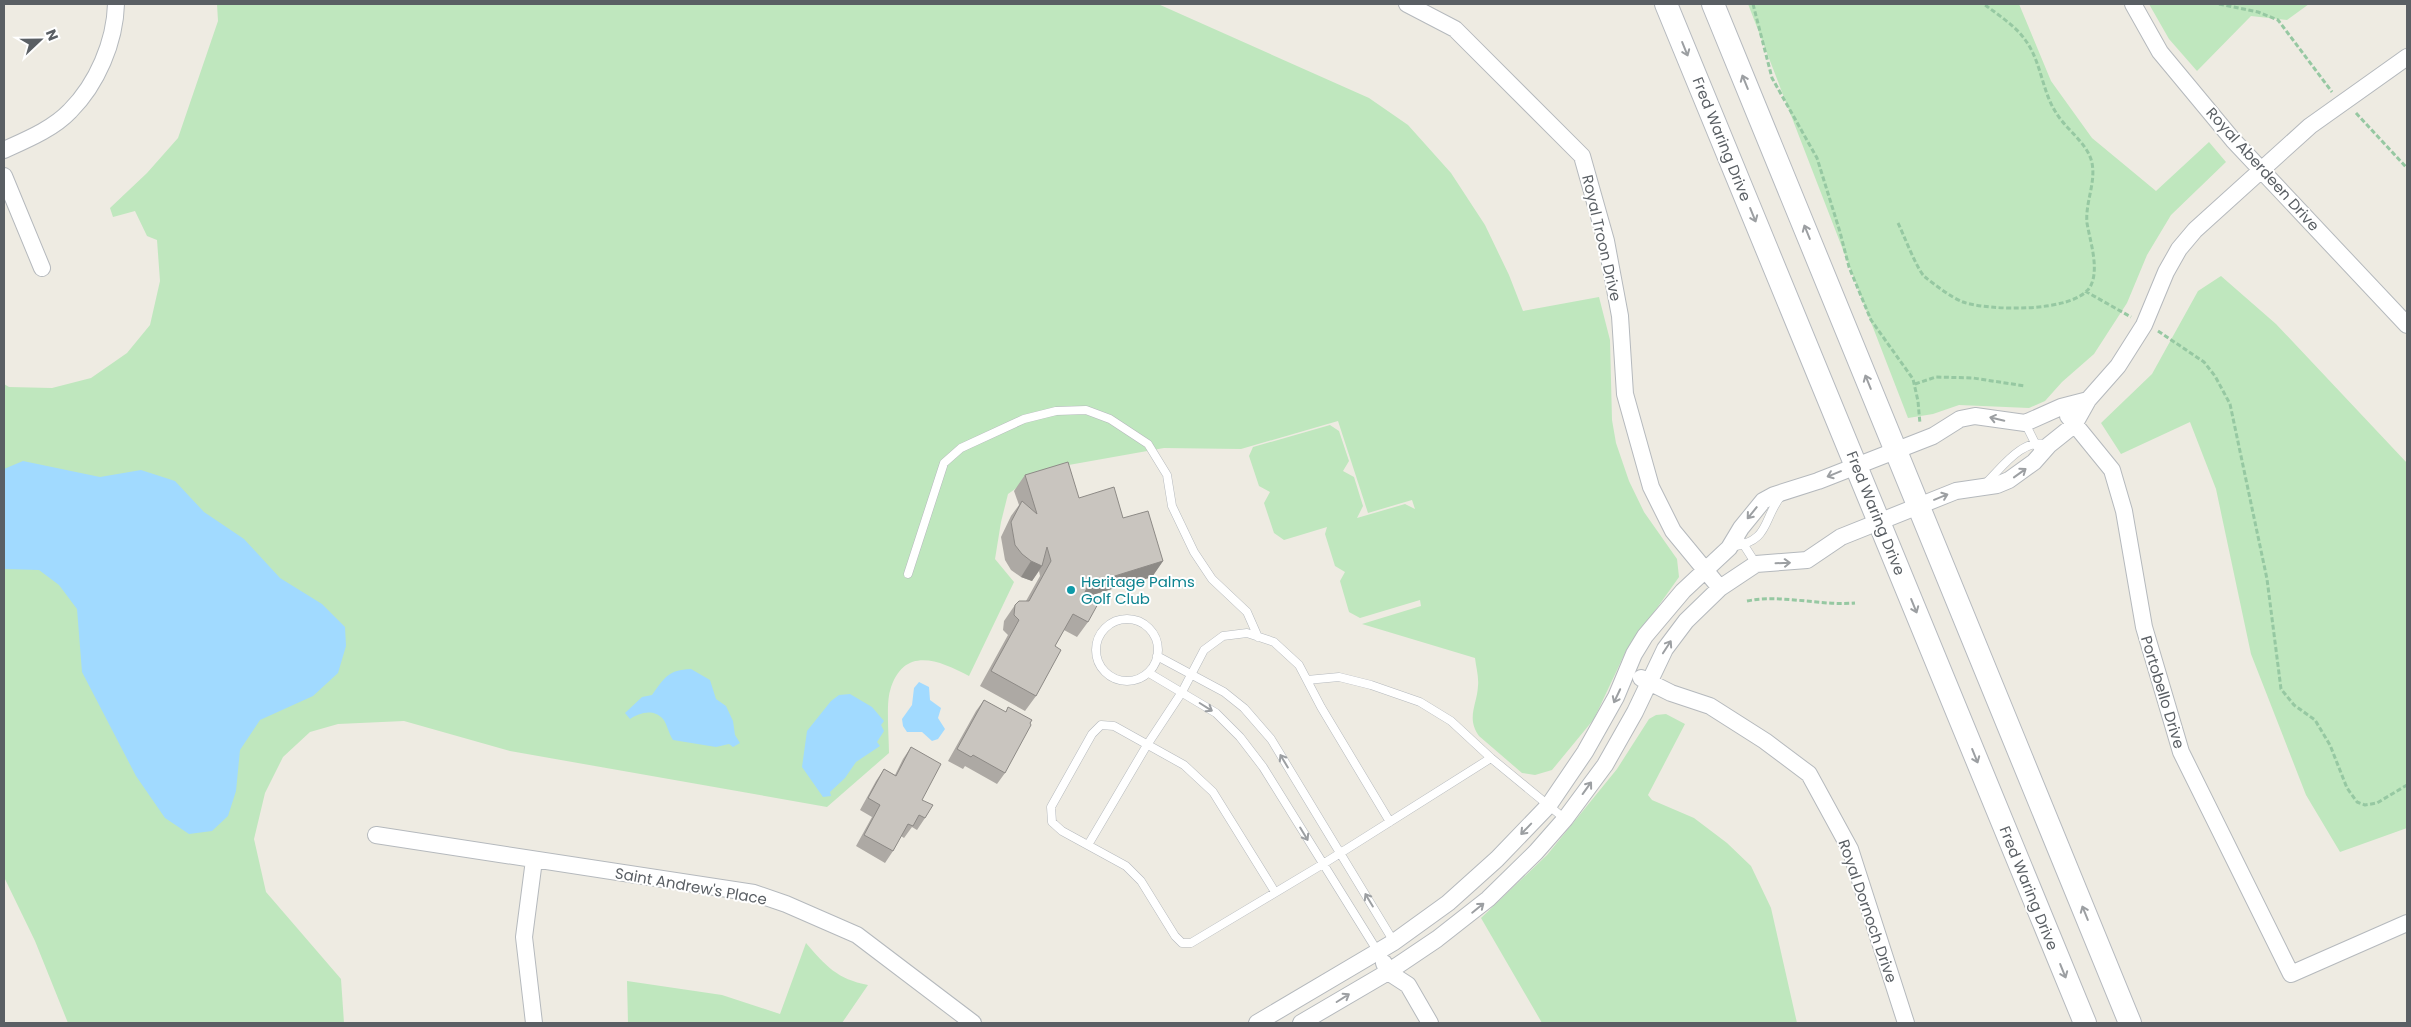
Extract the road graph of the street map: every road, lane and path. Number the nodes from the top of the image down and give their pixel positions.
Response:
1 (116, 4) edge
2 (1407, 4) edge
3 (1666, 4) edge
4 (1713, 4) edge
5 (1753, 4) edge
6 (1984, 4) edge
7 (2133, 4) edge
8 (2220, 4) edge
9 (2407, 57) edge
10 (2344, 102) junction
11 (4, 150) edge
12 (2407, 168) edge
13 (2261, 169) junction
14 (4, 176) edge
15 (1898, 223) dead end
16 (42, 268) dead end
17 (2085, 292) junction
18 (2144, 324) junction
19 (2407, 324) edge
20 (1915, 384) junction
21 (2025, 386) dead end
22 (2088, 400) junction
23 (2060, 406) junction
24 (2025, 423) junction
25 (1920, 424) dead end
26 (2074, 424) junction
27 (2042, 448) junction
28 (1896, 450) junction
29 (1856, 466) junction
30 (1919, 506) junction
31 (1879, 522) junction
32 (1737, 542) junction
33 (1756, 564) junction
34 (1704, 569) junction
35 (908, 574) dead end
36 (1720, 588) junction
37 (1747, 601) dead end
38 (1855, 603) dead end
39 (1258, 637) junction
40 (1157, 656) junction
41 (1628, 671) junction
42 (1149, 673) junction
43 (1191, 674) junction
44 (1307, 680) junction
45 (1649, 682) junction
46 (1182, 692) junction
47 (1147, 745) junction
48 (1491, 758) junction
49 (2407, 785) edge
50 (1549, 805) junction
51 (1565, 819) junction
52 (1390, 822) junction
53 (376, 835) dead end
54 (1088, 845) junction
55 (1340, 853) junction
56 (534, 860) junction
57 (1323, 864) junction
58 (1275, 892) junction
59 (2407, 923) edge
60 (1394, 942) junction
61 (1378, 952) junction
62 (1394, 968) junction
63 (534, 1023) edge
64 (973, 1023) edge
65 (1257, 1023) edge
66 (1301, 1023) edge
67 (1430, 1023) edge
68 (1906, 1023) edge
69 (2085, 1023) edge
70 (2130, 1023) edge

1 - 11 street
2 - 34 street, Royal Troon Drive
3 -> 29 main road, Fred Waring Drive
28 -> 4 main road
5 - 20 path
6 - 17 path
7 - 13 street, Royal Aberdeen Drive
8 - 10 path
9 - 10 street
10 - 12 path
10 - 13 street
13 - 18 street
13 - 19 street, Royal Aberdeen Drive
14 - 16 street
15 - 17 path
17 - 18 path
18 - 22 street
18 - 49 path
20 - 21 path
20 - 25 path
22 - 23 street
22 - 26 street
23 - 24 street
23 - 26 street, Portobello Drive
24 - 27 lane
24 -> 28 street
26 - 27 street
26 - 59 street, Portobello Drive
30 -> 27 street
28 - 29 street
28 - 30 main road
29 - 31 main road, Fred Waring Drive
29 -> 32 street
30 - 31 street
70 -> 30 main road
33 -> 31 street
31 -> 69 main road, Fred Waring Drive
32 - 33 lane
32 - 34 street
33 - 36 street
34 - 36 street, Royal Troon Drive
34 - 41 street
35 - 39 lane
45 -> 36 street
37 - 38 path
39 - 43 lane
39 - 44 lane
40 - 42 lane
40 - 42 lane
40 - 43 lane
41 - 45 street, Royal Dornoch Drive
41 -> 50 street
42 - 46 lane
43 - 46 lane
55 -> 43 lane
44 - 48 lane
44 - 52 lane
51 -> 45 street
45 - 68 street, Royal Dornoch Drive
46 - 47 lane
46 -> 57 lane
47 - 54 lane
47 - 54 lane
47 - 58 lane
48 - 50 lane
48 - 52 lane
50 - 51 lane
50 -> 60 street
62 -> 51 street
52 - 55 lane
53 - 56 street, Saint Andrew's Place
54 - 58 lane
55 - 57 lane
60 -> 55 lane
56 - 63 street
56 - 64 street, Saint Andrew's Place
57 - 58 lane
57 - 61 lane
60 - 61 street
60 - 62 street
61 - 62 street
61 - 65 street
66 -> 62 street
62 - 67 street

